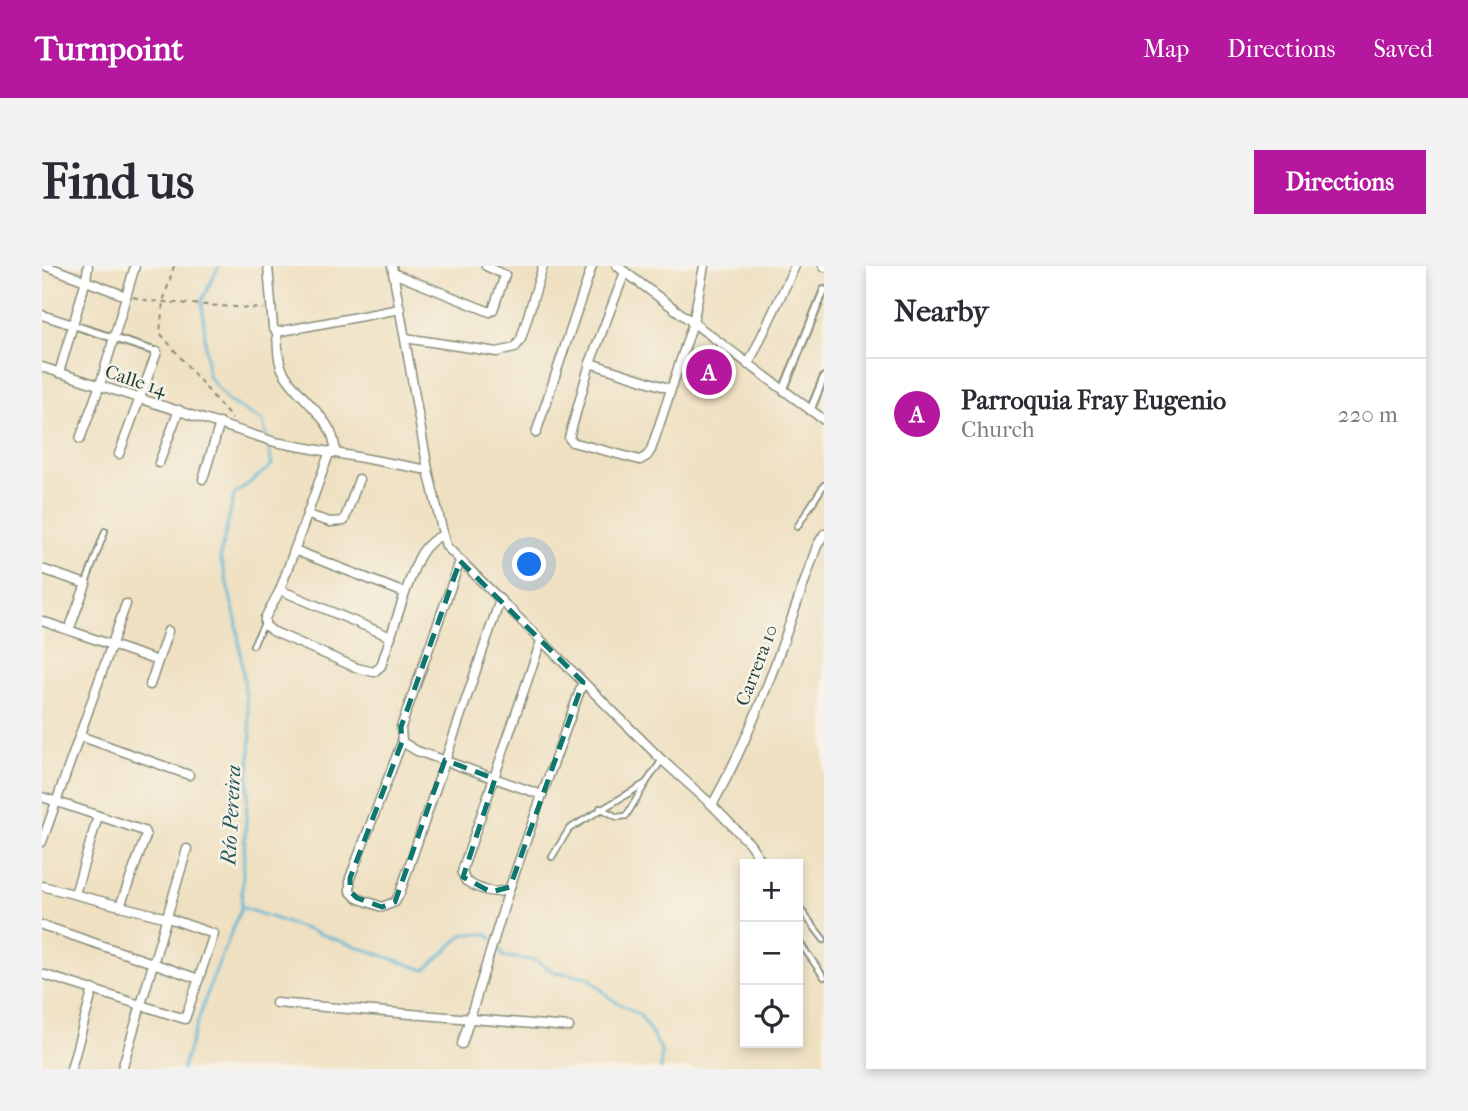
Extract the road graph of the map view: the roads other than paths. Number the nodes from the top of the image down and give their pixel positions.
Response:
1 (46, 266) edge
2 (88, 266) edge
3 (135, 266) edge
4 (268, 266) edge
5 (486, 266) edge
6 (543, 266) edge
7 (592, 266) edge
8 (704, 266) edge
9 (795, 266) edge
10 (621, 269) edge
11 (393, 270) edge
12 (86, 280) junction
13 (824, 290) edge
14 (126, 296) junction
15 (400, 309) junction
16 (42, 315) edge
17 (694, 323) junction
18 (73, 325) junction
19 (277, 332) junction
20 (114, 338) junction
21 (405, 338) junction
22 (157, 352) joint
23 (590, 363) junction
24 (748, 365) junction
25 (42, 368) edge
26 (59, 373) junction
27 (824, 377) edge
28 (100, 385) junction
29 (671, 389) junction
30 (783, 391) junction
31 (140, 398) junction
32 (179, 410) junction
33 (810, 411) junction
34 (824, 420) edge
35 (220, 424) junction
36 (536, 433) dead end
37 (80, 439) dead end
38 (332, 452) junction
39 (119, 454) dead end
40 (159, 463) dead end
41 (428, 470) junction
42 (203, 479) dead end
43 (359, 479) dead end
44 (824, 485) edge
45 (307, 515) junction
46 (797, 527) dead end
47 (105, 531) dead end
48 (824, 534) edge
49 (443, 535) junction
50 (295, 550) junction
51 (460, 561) junction
52 (42, 569) edge
53 (86, 584) junction
54 (280, 590) junction
55 (405, 593) junction
56 (500, 600) junction
57 (126, 604) dead end
58 (42, 621) edge
59 (265, 622) junction
60 (69, 630) junction
61 (168, 631) dead end
62 (391, 637) junction
63 (541, 640) junction
64 (113, 645) junction
65 (253, 645) dead end
66 (158, 661) junction
67 (583, 682) junction
68 (150, 685) dead end
69 (80, 736) junction
70 (402, 742) junction
71 (446, 760) junction
72 (662, 760) junction
73 (189, 775) dead end
74 (495, 779) junction
75 (646, 783) junction
76 (542, 795) junction
77 (42, 797) edge
78 (56, 802) junction
79 (712, 805) junction
80 (600, 808) junction
81 (98, 816) junction
82 (42, 842) edge
83 (187, 849) dead end
84 (552, 857) dead end
85 (760, 859) edge
86 (42, 886) edge
87 (510, 887) junction
88 (75, 894) junction
89 (120, 905) junction
90 (803, 913) edge
91 (167, 918) junction
92 (42, 925) edge
93 (824, 940) edge
94 (803, 947) edge
95 (153, 963) junction
96 (42, 974) edge
97 (824, 977) edge
98 (199, 979) junction
99 (93, 989) junction
100 (276, 1003) dead end
101 (142, 1005) junction
102 (470, 1019) junction
103 (569, 1027) dead end
104 (462, 1044) dead end
105 (71, 1069) edge
106 (122, 1069) edge

1 - 12 street
2 - 12 street
3 - 14 street
4 - 19 street
5 - 11 street
6 - 21 street
7 - 36 street
8 - 17 street
9 - 24 street
10 - 17 street
10 - 23 street
11 - 15 street
12 - 14 street
12 - 18 street
13 - 30 street
14 - 20 street
15 - 19 street
15 - 21 street
16 - 18 street
17 - 24 street
17 - 29 street
18 - 20 street
18 - 26 street
19 - 38 street
20 - 22 street
20 - 28 street
21 - 41 street
22 - 31 street
23 - 29 street
23 - 29 street
24 - 30 street
25 - 26 street, Calle 14
26 - 28 street, Calle 14
27 - 33 street
28 - 31 street, Calle 14
28 - 37 street
30 - 33 street
31 - 32 street, Calle 14
31 - 39 street
32 - 35 street, Calle 14
32 - 40 street
33 - 34 street
35 - 38 street, Calle 14
35 - 42 street
38 - 41 street, Calle 14
38 - 45 street
41 - 49 street
43 - 45 street
44 - 46 lane
45 - 50 street
47 - 53 lane
48 - 79 street, Carrera 10
49 - 51 street
49 - 55 street
50 - 54 street
50 - 55 street
51 - 56 street
51 - 70 street
52 - 53 street
53 - 60 street
54 - 59 street
54 - 62 street
55 - 62 street
56 - 63 street
56 - 71 street
57 - 64 street
58 - 60 street
59 - 62 street
59 - 65 lane
60 - 64 street
61 - 66 street
63 - 67 street
63 - 74 street
64 - 66 street
64 - 69 street
66 - 68 street
67 - 72 street
67 - 76 street
69 - 73 street
69 - 78 street
70 - 71 street
70 - 71 street
71 - 74 street
72 - 75 lane
72 - 79 street
74 - 76 street
74 - 87 street
75 - 80 lane
75 - 80 lane
76 - 87 street
77 - 78 street
78 - 81 street
78 - 82 street
79 - 85 street
80 - 84 lane
81 - 88 street
81 - 89 street
83 - 91 street
86 - 88 street
87 - 102 street
88 - 89 street
89 - 91 street
90 - 93 lane
91 - 95 street
91 - 98 street
92 - 95 street
94 - 97 lane
95 - 98 street
95 - 101 street
96 - 99 street
98 - 101 street
99 - 101 street
99 - 105 street
100 - 102 street
101 - 106 street
102 - 103 street
102 - 104 street

